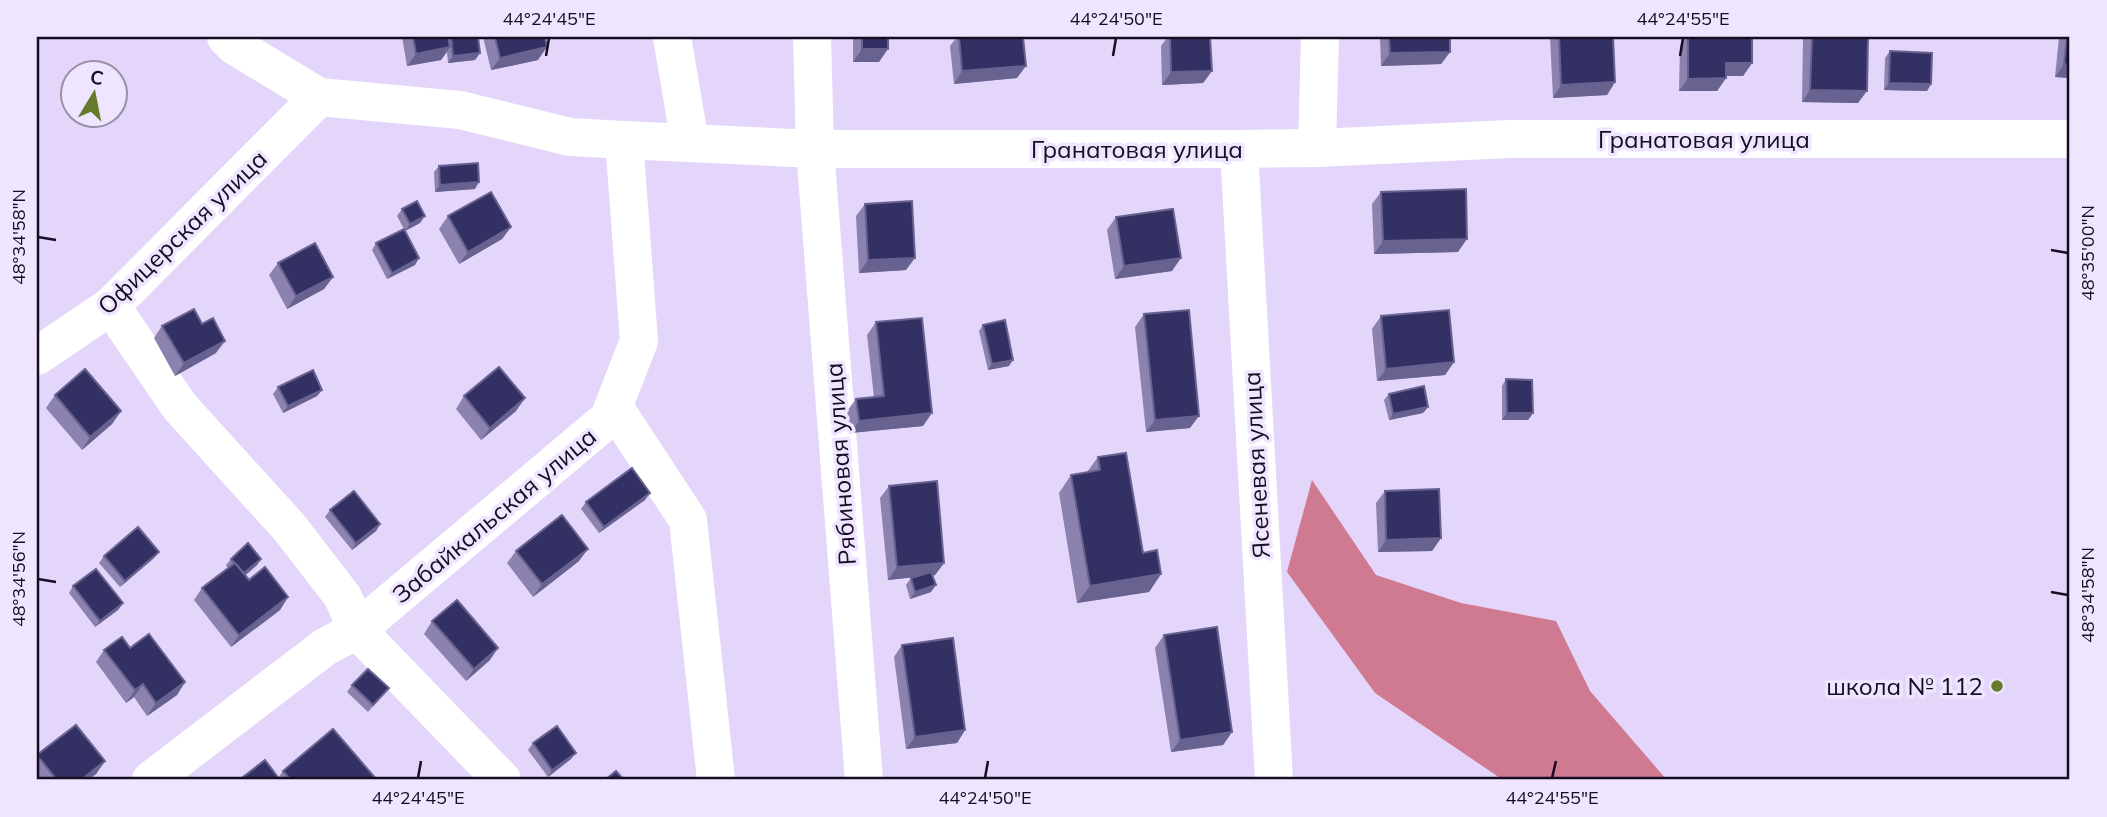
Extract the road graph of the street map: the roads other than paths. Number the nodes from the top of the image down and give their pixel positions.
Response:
1 (672, 37) edge
2 (812, 37) edge
3 (1320, 37) edge
4 (232, 40) edge
5 (319, 97) junction
6 (2070, 139) edge
7 (624, 140) junction
8 (690, 143) junction
9 (1317, 148) junction
10 (815, 149) junction
11 (1239, 149) junction
12 (111, 306) junction
13 (37, 356) edge
14 (614, 407) junction
15 (357, 630) junction
16 (150, 780) edge
17 (502, 780) edge
18 (716, 780) edge
19 (864, 780) edge
20 (1274, 780) edge

1 - 8 street
2 - 10 street, Рябиновая улица
3 - 9 street
4 - 5 street, Гранатовая улица
5 - 7 street, Гранатовая улица
5 - 12 street, Офицерская улица
6 - 9 street, Гранатовая улица
7 - 8 street, Гранатовая улица
7 - 14 street, Забайкальская улица
8 - 10 street, Гранатовая улица
9 - 11 street, Гранатовая улица
10 - 11 street, Гранатовая улица
10 - 19 street, Рябиновая улица
11 - 20 street, Ясеневая улица
12 - 13 street, Офицерская улица
12 - 15 street
14 - 15 street, Забайкальская улица
14 - 18 street
15 - 16 street, Забайкальская улица
15 - 17 street

